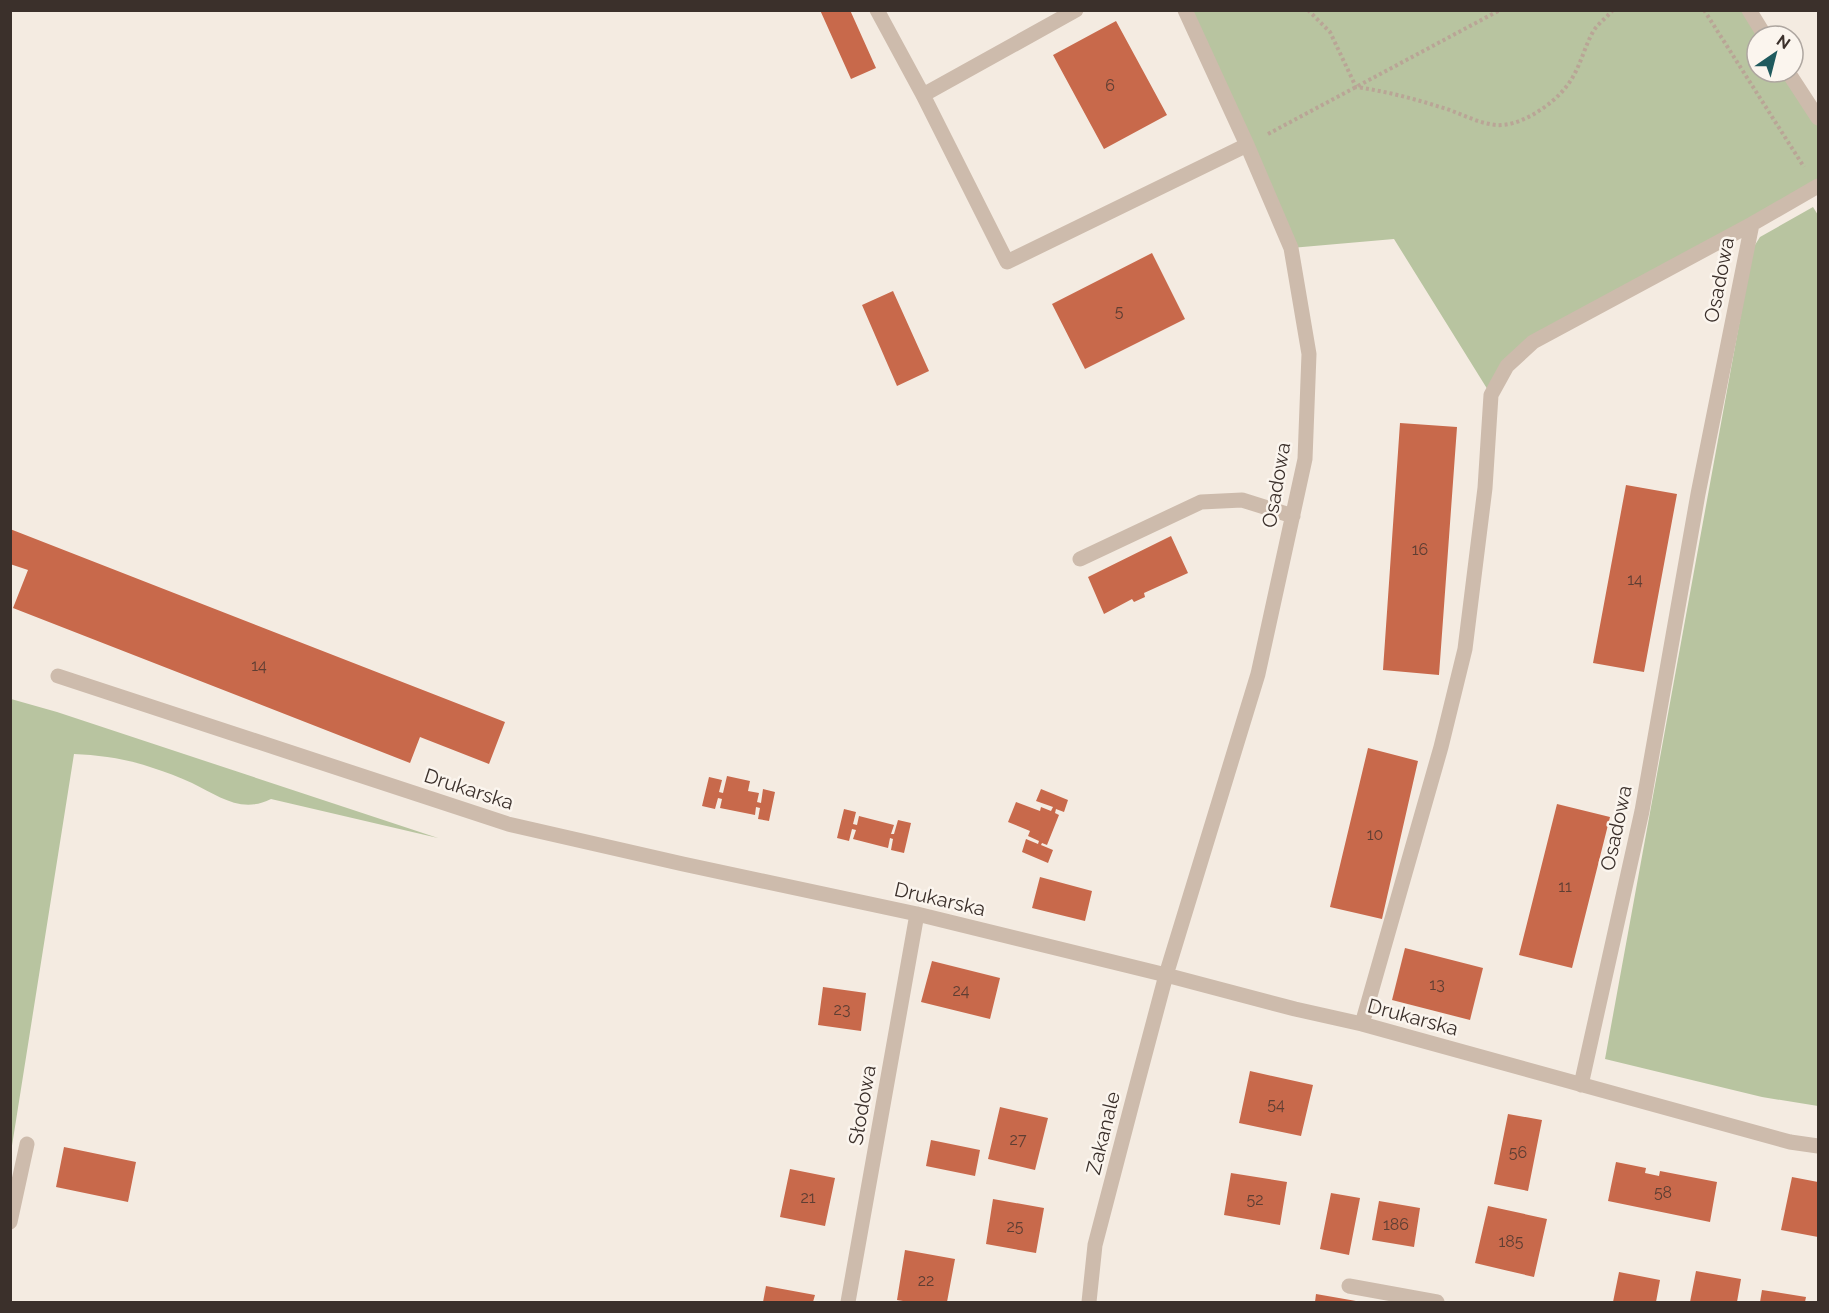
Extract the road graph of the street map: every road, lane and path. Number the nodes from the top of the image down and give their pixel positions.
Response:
1 (877, 10) edge
2 (1076, 10) edge
3 (1185, 10) edge
4 (1308, 10) edge
5 (1500, 10) edge
6 (1613, 10) edge
7 (1704, 10) edge
8 (1749, 10) edge
9 (1758, 24) edge
10 (1796, 84) edge
11 (1356, 87) junction
12 (923, 95) junction
13 (1818, 118) edge
14 (1247, 145) junction
15 (1817, 186) edge
16 (1752, 224) junction
17 (1293, 516) junction
18 (1080, 559) dead end
19 (58, 676) dead end
20 (917, 914) junction
21 (1166, 975) junction
22 (1362, 1024) junction
23 (1581, 1085) junction
24 (27, 1144) dead end
25 (1818, 1146) edge
26 (10, 1222) edge
27 (1349, 1286) dead end
28 (848, 1302) edge
29 (1089, 1302) edge
30 (1437, 1302) edge

1 - 12 street
2 - 12 street
3 - 14 street, Osadowa
4 - 11 path
5 - 11 path
6 - 11 path
7 - 15 path
8 - 9 street
10 - 13 street
11 - 14 path
12 - 14 street
14 - 17 street, Osadowa
15 - 16 street, Osadowa
16 - 22 street, Osadowa
16 - 23 street, Osadowa
17 - 18 street
17 - 21 street, Osadowa
19 - 20 street, Drukarska
20 - 21 street, Drukarska
20 - 28 street, Słodowa
21 - 22 street, Drukarska
21 - 29 street, Zakanale
22 - 23 street, Drukarska
23 - 25 street, Drukarska
24 - 26 street
27 - 30 street

